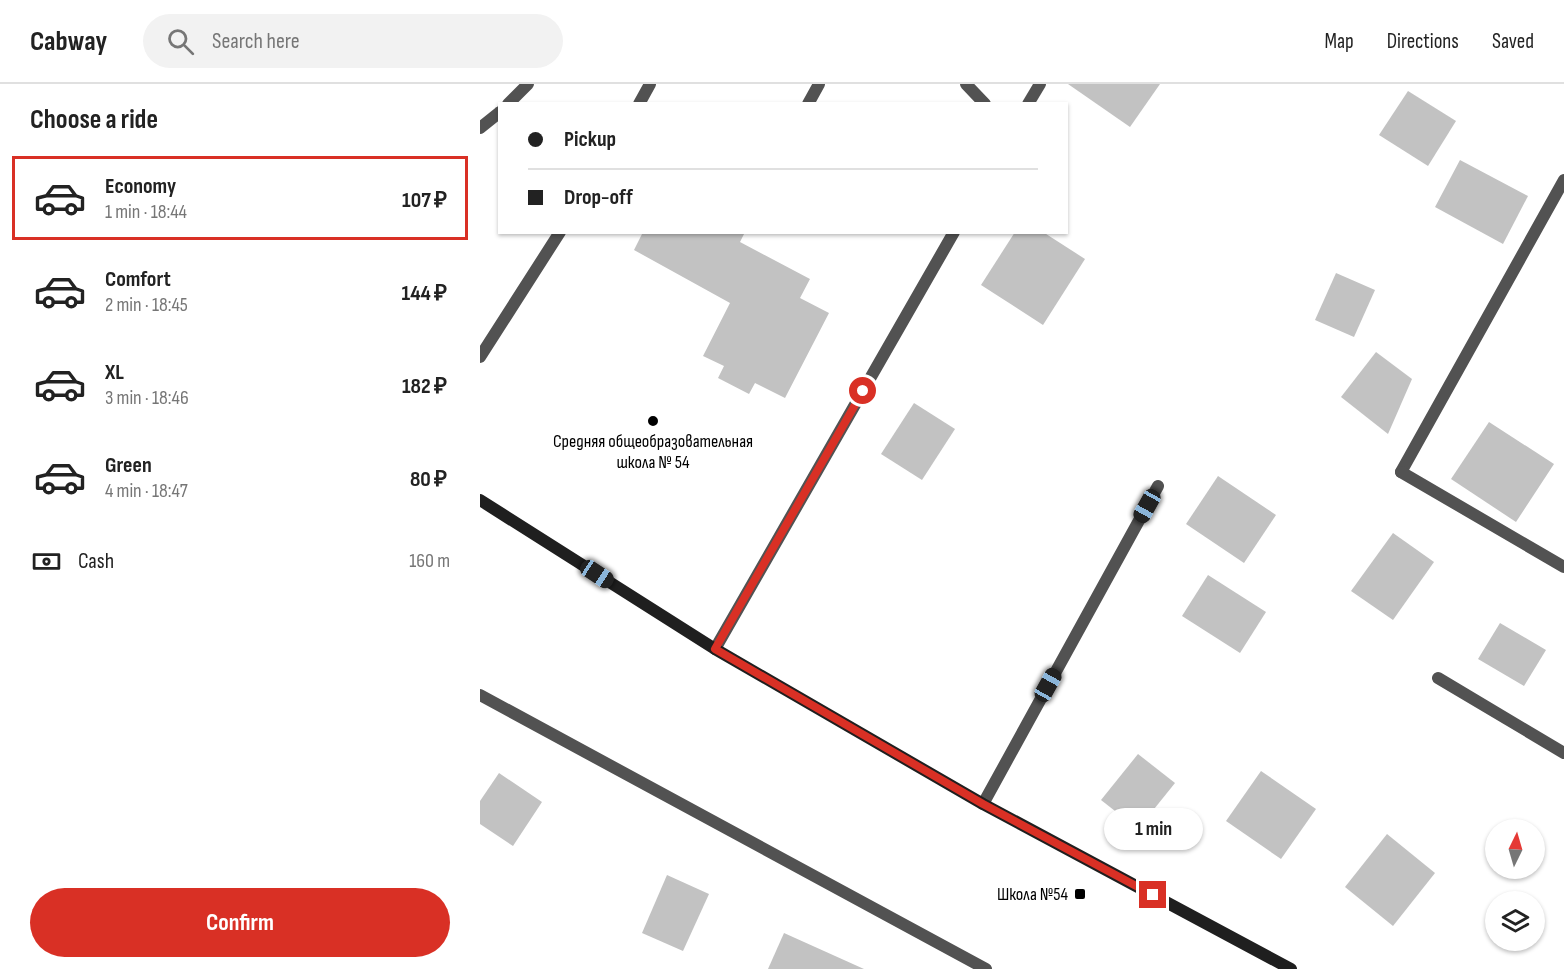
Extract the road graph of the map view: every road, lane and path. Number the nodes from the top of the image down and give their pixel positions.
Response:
1 (528, 84) edge
2 (650, 84) edge
3 (819, 84) edge
4 (966, 84) edge
5 (1040, 84) edge
6 (510, 102) edge
7 (640, 102) edge
8 (809, 102) edge
9 (983, 102) edge
10 (1029, 102) edge
11 (498, 114) edge
12 (480, 128) edge
13 (1564, 180) edge
14 (559, 234) edge
15 (953, 234) edge
16 (480, 357) edge
17 (1158, 486) dead end
18 (480, 500) edge
19 (1564, 567) edge
20 (715, 649) junction
21 (1438, 678) dead end
22 (480, 695) edge
23 (1564, 753) edge
24 (983, 804) junction
25 (986, 969) edge
26 (1291, 969) edge

1 - 6 street
2 - 7 street
3 - 8 street
4 - 9 street
5 - 10 street
11 - 12 street
13 - 19 street
14 - 16 street
15 - 20 street
17 - 24 street
18 - 20 main road
20 - 24 main road
21 - 23 street
22 - 25 street
24 - 26 main road

